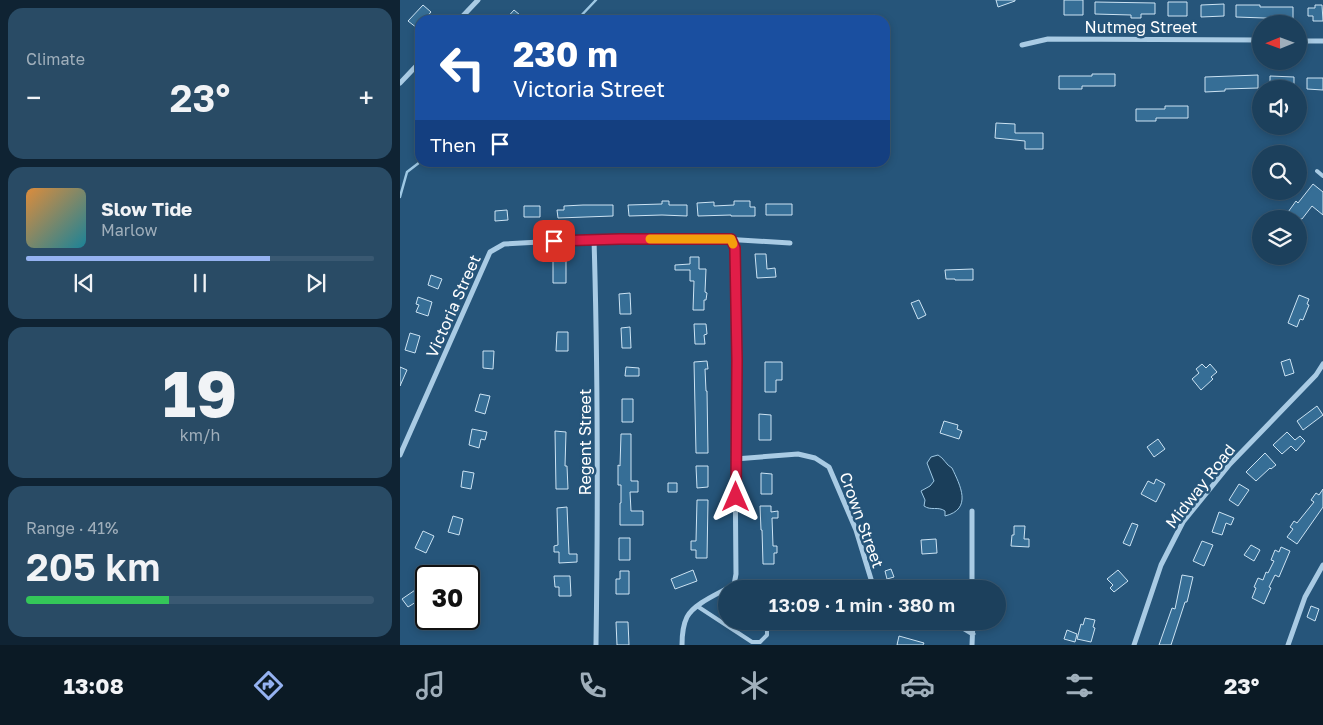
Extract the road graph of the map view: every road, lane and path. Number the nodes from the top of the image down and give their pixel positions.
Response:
1 (478, 0) edge
2 (464, 15) edge
3 (1252, 40) edge
4 (1308, 41) edge
5 (1323, 41) edge
6 (1022, 45) dead end
7 (415, 68) edge
8 (400, 84) edge
9 (1317, 171) dead end
10 (1323, 176) edge
11 (594, 239) junction
12 (731, 239) junction
13 (790, 243) dead end
14 (1323, 364) edge
15 (400, 455) edge
16 (735, 459) junction
17 (972, 511) dead end
18 (1323, 565) edge
19 (736, 580) edge
20 (871, 580) edge
21 (972, 580) edge
22 (718, 594) edge
23 (698, 606) junction
24 (718, 619) edge
25 (734, 630) edge
26 (767, 630) edge
27 (966, 630) edge
28 (972, 630) edge
29 (972, 634) junction
30 (596, 645) edge
31 (682, 645) edge
32 (972, 645) edge
33 (1134, 645) edge
34 (1288, 645) edge

1 - 2 street
3 - 6 street, Nutmeg Street
4 - 5 street
7 - 8 street
9 - 10 lane
11 - 12 street, Victoria Street
11 - 15 street, Victoria Street
11 - 30 street, Regent Street
12 - 13 street, Victoria Street
12 - 16 street
14 - 33 street, Midway Road
16 - 19 street
16 - 20 street, Crown Street
17 - 21 street
18 - 34 street
22 - 23 street
23 - 24 lane
23 - 31 street
25 - 26 lane
27 - 29 street
28 - 29 street
29 - 32 street

